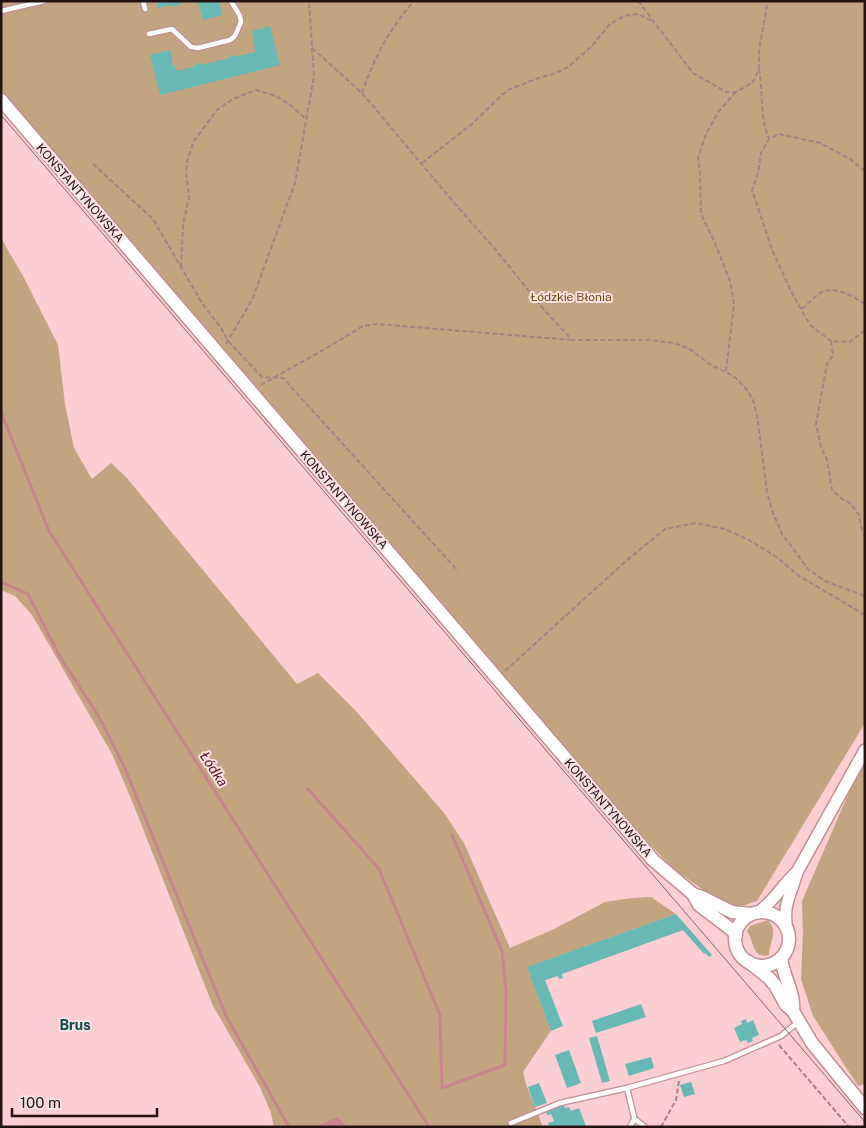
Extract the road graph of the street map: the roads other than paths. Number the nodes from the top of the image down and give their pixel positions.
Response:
1 (44, 1) edge
2 (143, 1) edge
3 (230, 1) edge
4 (145, 9) dead end
5 (1, 11) edge
6 (149, 34) dead end
7 (1, 100) edge
8 (865, 750) edge
9 (797, 872) junction
10 (693, 894) junction
11 (754, 913) junction
12 (787, 930) junction
13 (736, 935) junction
14 (781, 958) junction
15 (749, 962) junction
16 (796, 1016) junction
17 (627, 1088) junction
18 (865, 1108) edge
19 (635, 1121) junction
20 (511, 1123) dead end
21 (630, 1127) edge
22 (645, 1127) edge

1 - 5 lane
2 - 4 lane
3 - 6 lane
7 - 10 main road, KONSTANTYNOWSKA
8 - 9 street
9 - 11 street
9 - 12 street
10 - 11 main road, KONSTANTYNOWSKA
10 - 13 main road, KONSTANTYNOWSKA
11 - 12 main road
11 - 13 main road
12 - 14 main road
13 - 15 main road
14 - 15 main road
14 - 16 main road
15 - 16 main road
16 - 17 lane
16 - 18 main road
17 - 19 lane
17 - 20 lane
19 - 21 lane
19 - 22 lane

